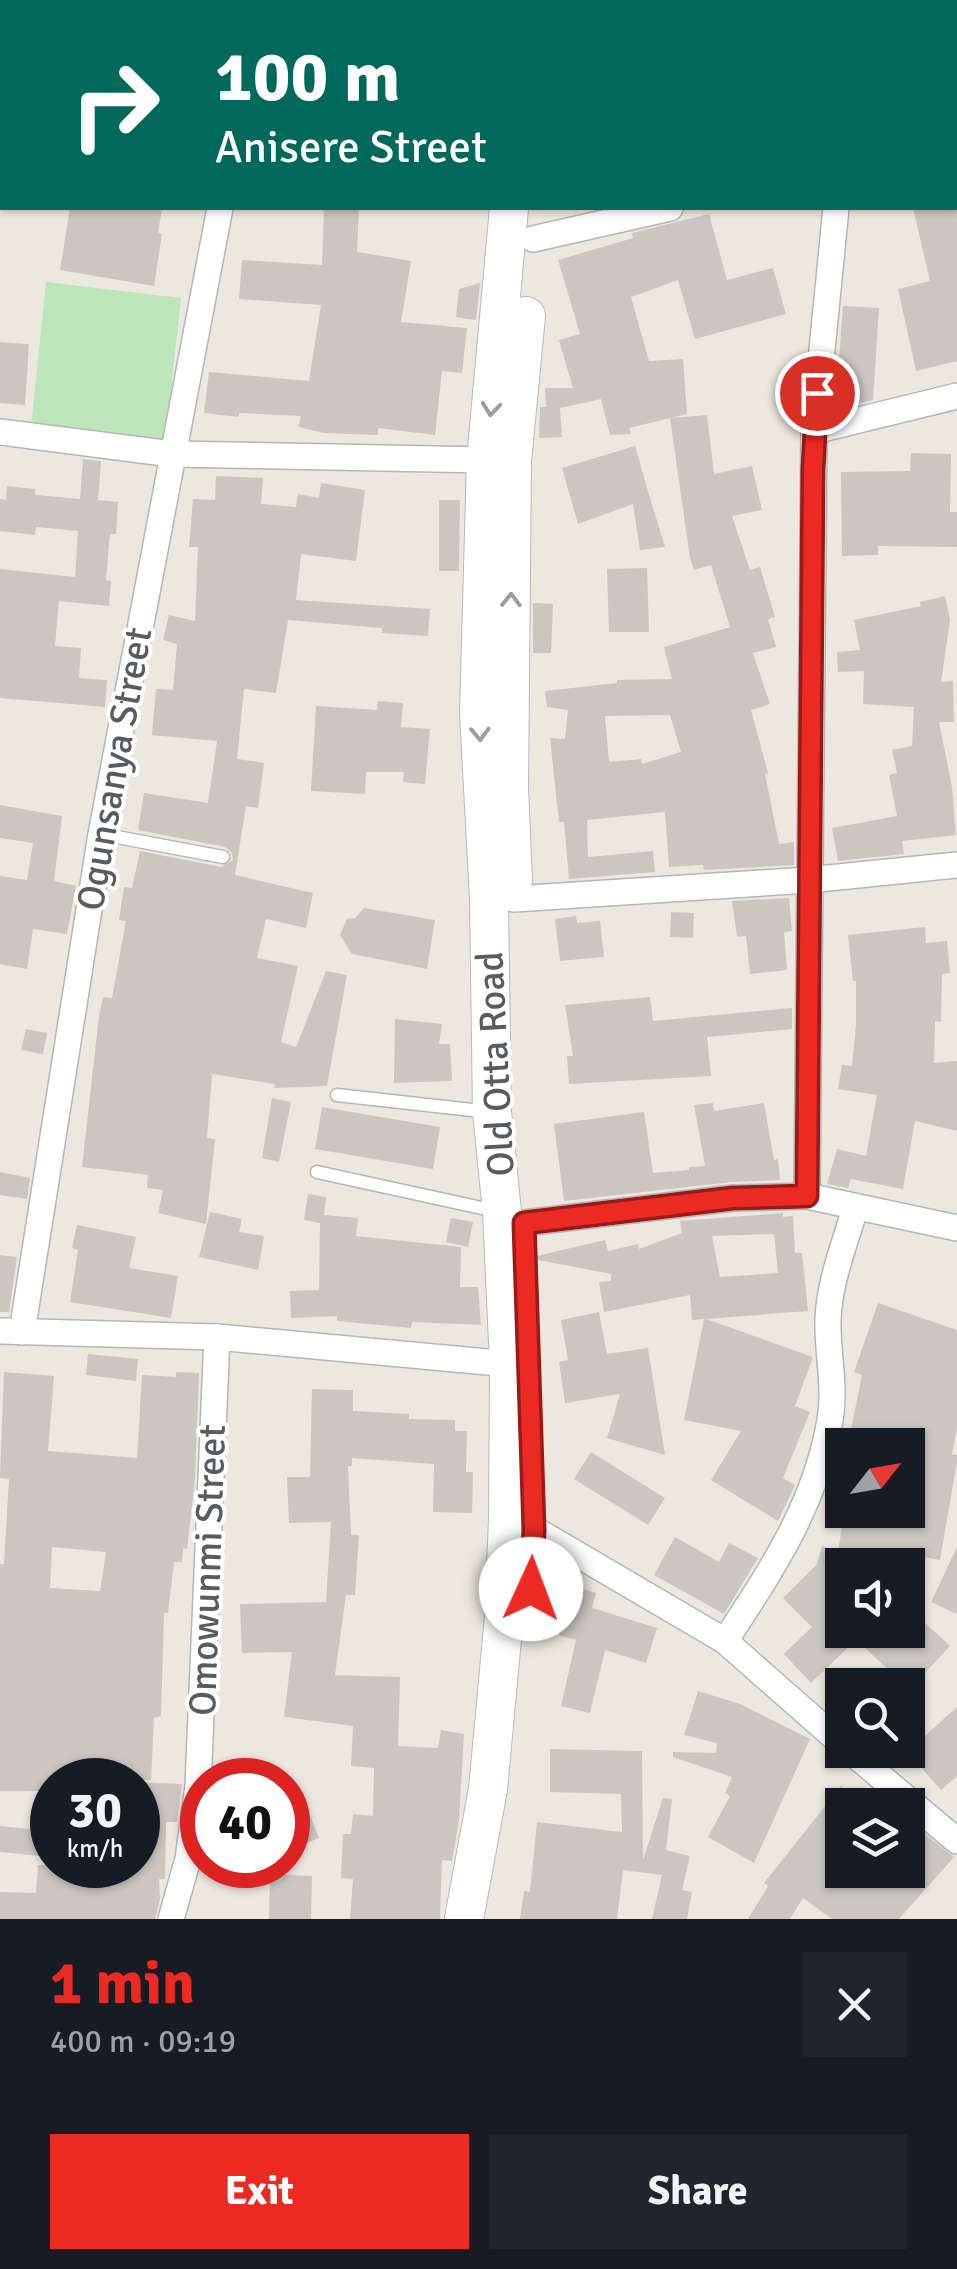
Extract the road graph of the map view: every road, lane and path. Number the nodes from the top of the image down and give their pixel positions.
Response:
1 (220, 210) edge
2 (509, 210) edge
3 (653, 210) edge
4 (836, 210) edge
5 (534, 224) edge
6 (957, 396) edge
7 (814, 431) junction
8 (0, 432) edge
9 (172, 454) junction
10 (486, 460) junction
11 (496, 788) junction
12 (101, 834) junction
13 (223, 857) dead end
14 (957, 865) edge
15 (810, 880) junction
16 (514, 899) junction
17 (337, 1095) dead end
18 (492, 1112) junction
19 (317, 1172) dead end
20 (807, 1196) junction
21 (855, 1208) junction
22 (513, 1218) junction
23 (957, 1228) edge
24 (11, 1332) edge
25 (216, 1338) junction
26 (509, 1364) junction
27 (534, 1530) junction
28 (725, 1641) junction
29 (825, 1729) edge
30 (872, 1768) edge
31 (954, 1834) edge
32 (171, 1919) edge
33 (464, 1919) edge
34 (490, 1919) edge

1 - 9 street, Ogunsanya Street
2 -> 10 street, Old Otta Road
3 - 5 street
4 - 7 street
11 -> 5 street, Old Otta Road
6 - 7 street
7 - 15 street
8 - 9 street
9 - 10 street
9 - 12 street, Ogunsanya Street
10 -> 11 street, Old Otta Road
11 - 16 street, Old Otta Road
11 - 18 street, Old Otta Road
12 - 13 lane
12 - 24 street, Ogunsanya Street
14 - 15 street
15 - 16 street
15 - 20 street
16 - 22 street, Old Otta Road
17 - 18 lane
18 - 22 street, Old Otta Road
19 - 22 lane
20 - 21 street
20 - 22 street
21 - 23 street
21 - 28 street
22 - 26 street, Old Otta Road
22 - 27 street, Old Otta Road
24 - 25 street
25 - 26 street
25 - 32 street, Omowunmi Street
26 - 33 street, Old Otta Road
27 - 28 street
27 - 34 street, Old Otta Road
28 - 29 street
30 - 31 street

